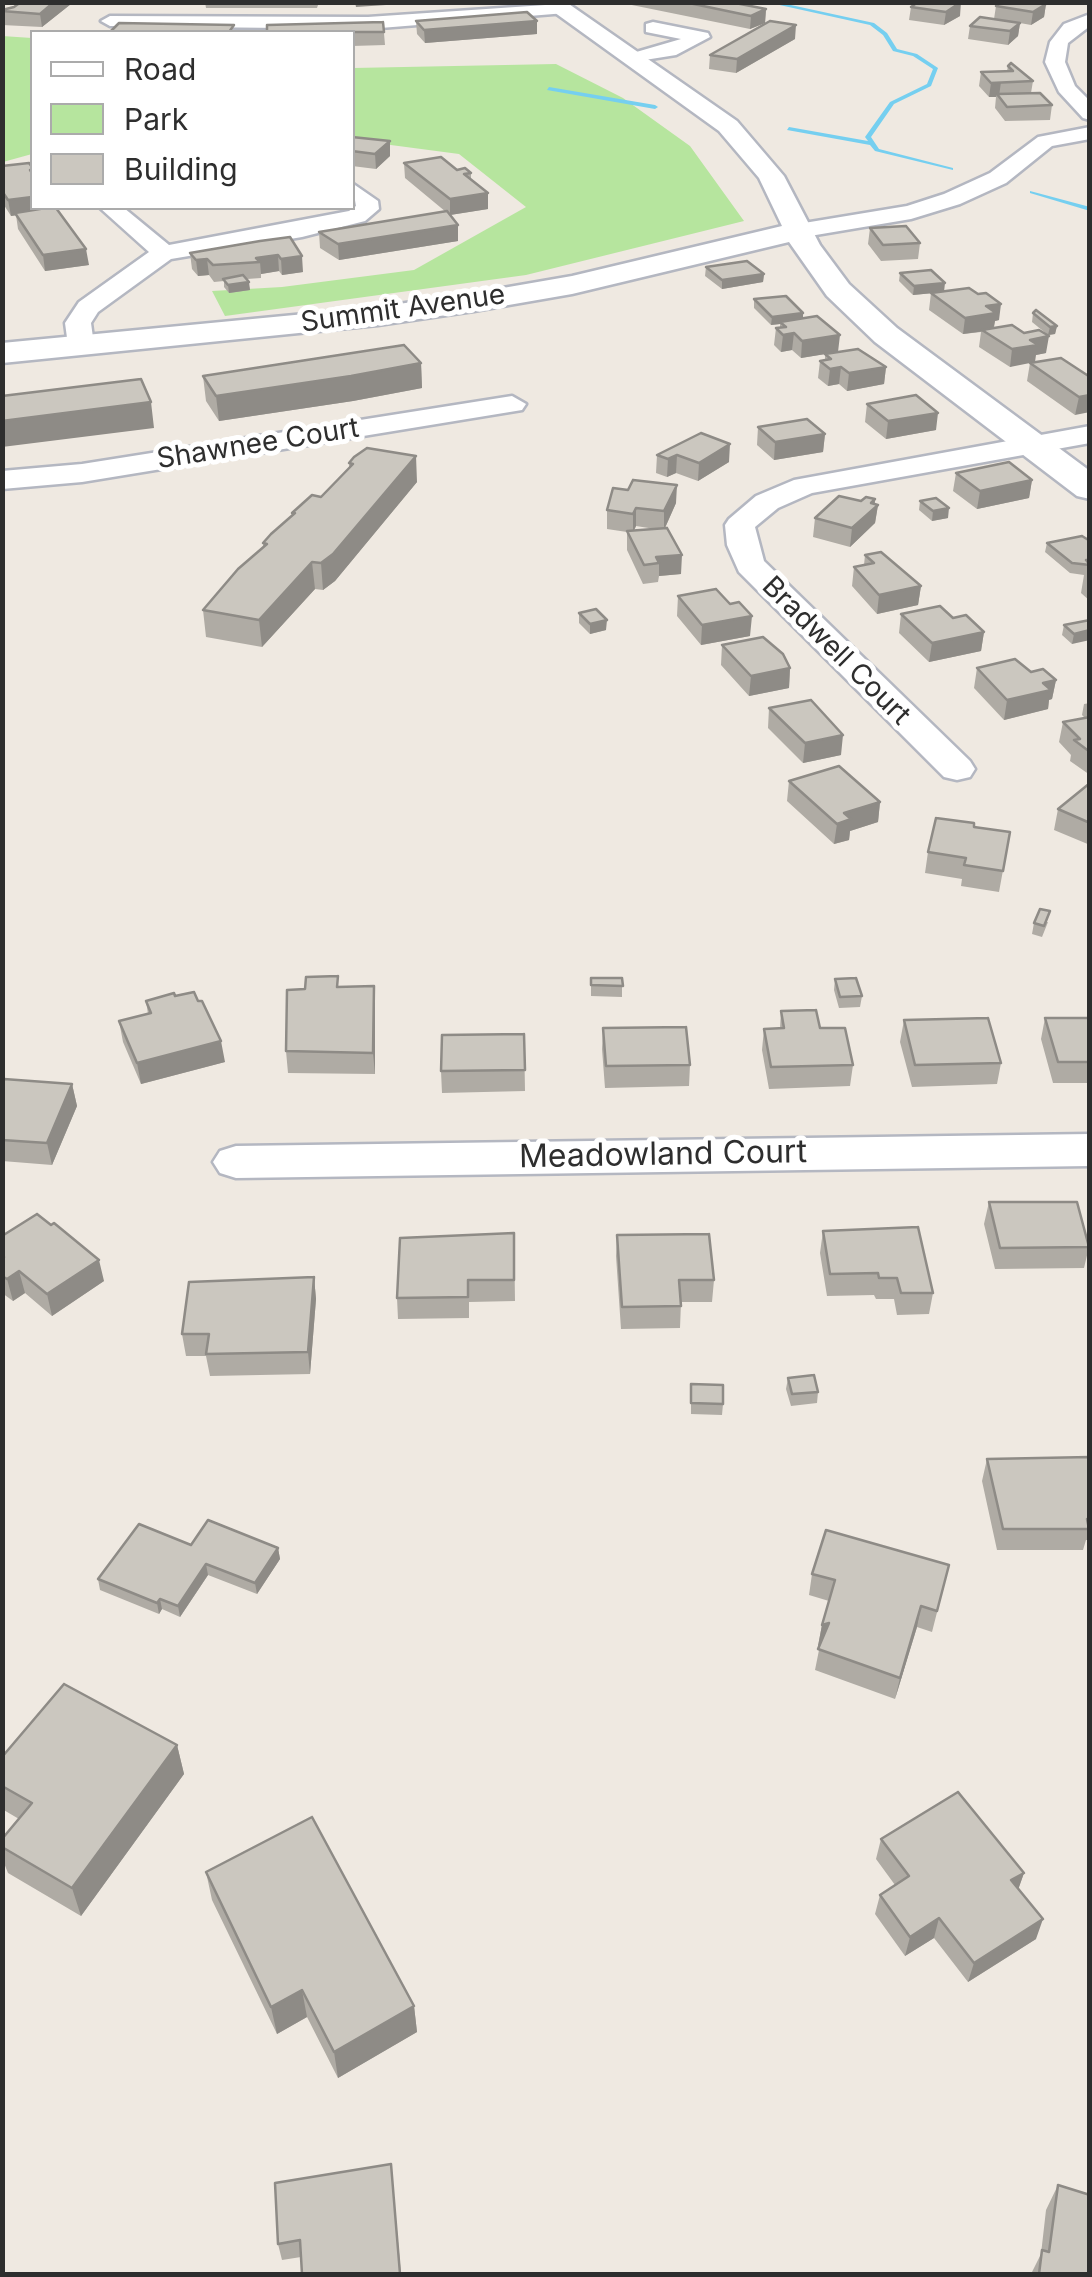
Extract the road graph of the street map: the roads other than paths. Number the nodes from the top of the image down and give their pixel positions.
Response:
1 (555, 6) edge
2 (1090, 19) edge
3 (110, 21) dead end
4 (653, 28) dead end
5 (634, 60) junction
6 (1066, 88) junction
7 (1090, 88) edge
8 (1090, 114) edge
9 (1090, 133) edge
10 (355, 192) edge
11 (113, 210) edge
12 (798, 232) junction
13 (164, 253) junction
14 (81, 345) junction
15 (2, 353) edge
16 (512, 404) dead end
17 (1090, 434) edge
18 (1029, 443) junction
19 (2, 480) edge
20 (1090, 488) edge
21 (957, 770) dead end
22 (1090, 1150) edge
23 (236, 1162) dead end

1 - 3 street
1 - 5 street
2 - 6 street
4 - 5 street
5 - 12 street
6 - 7 street
6 - 8 street
9 - 12 street
10 - 13 street
11 - 13 street
12 - 14 street, Summit Avenue
12 - 18 street
13 - 14 street
14 - 15 street, Summit Avenue
16 - 19 street, Shawnee Court
17 - 18 street
18 - 20 street
18 - 21 street, Bradwell Court
22 - 23 street, Meadowland Court

